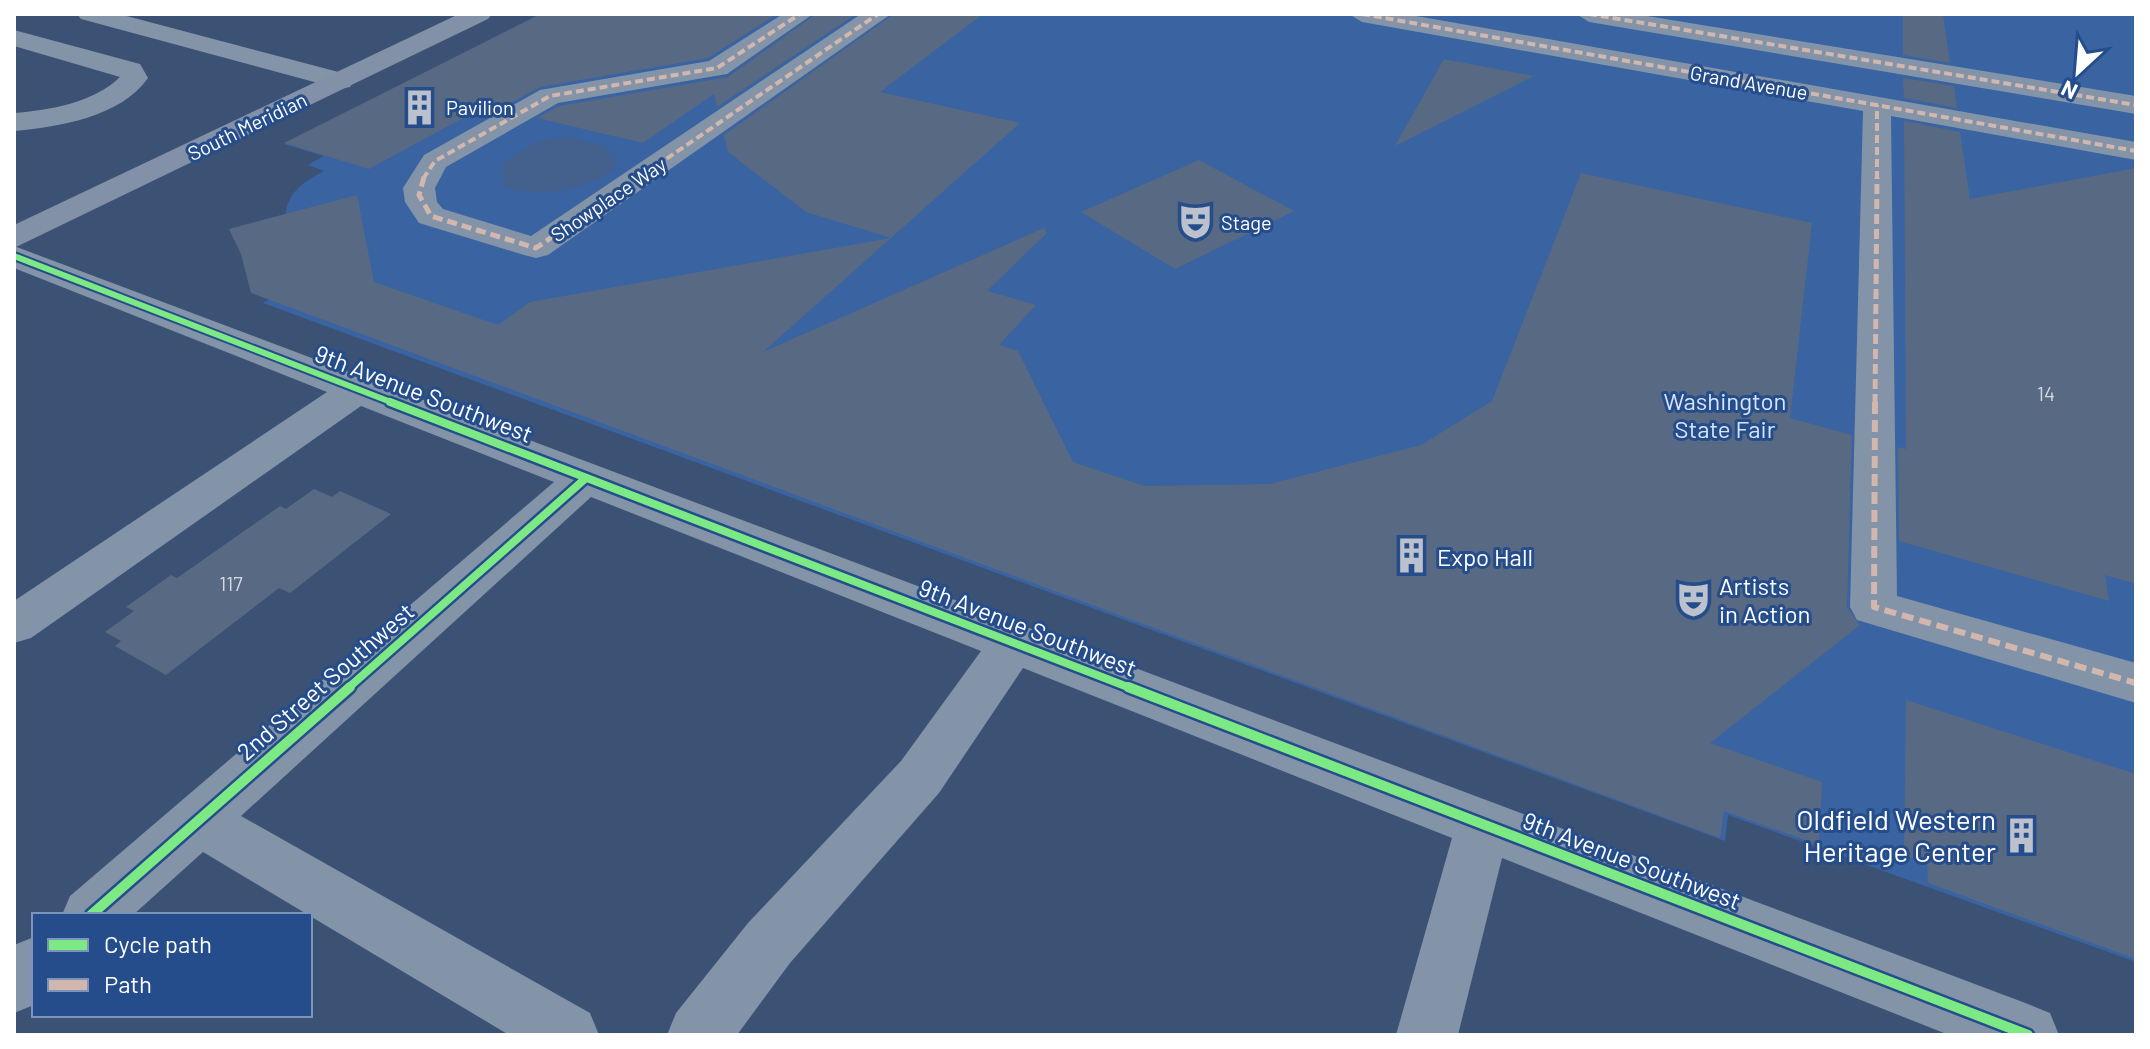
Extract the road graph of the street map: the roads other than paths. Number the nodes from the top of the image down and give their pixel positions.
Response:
1 (90, 14) edge
2 (479, 14) edge
3 (800, 14) edge
4 (878, 14) edge
5 (1362, 14) edge
6 (1589, 14) edge
7 (18, 27) edge
8 (340, 81) junction
9 (1877, 105) junction
10 (2136, 105) edge
11 (14, 122) edge
12 (2136, 151) edge
13 (14, 238) edge
14 (14, 256) edge
15 (359, 389) junction
16 (586, 478) junction
17 (14, 625) edge
18 (1014, 643) junction
19 (2136, 683) edge
20 (198, 820) junction
21 (1483, 824) junction
22 (93, 913) edge
23 (32, 968) edge
24 (14, 983) edge
25 (568, 1035) edge
26 (698, 1035) edge
27 (1427, 1035) edge
28 (2028, 1035) edge

1 - 8 street
2 - 8 main road, South Meridian
3 - 4 street, Showplace Way
5 - 9 street, Grand Avenue
6 - 10 street, Grand Avenue
7 - 11 street
8 - 13 main road, South Meridian
9 - 12 street, Grand Avenue
9 - 19 street
14 - 15 street, 9th Avenue Southwest
15 - 16 street, 9th Avenue Southwest
15 - 17 street
16 - 18 street, 9th Avenue Southwest
16 - 20 street, 2nd Street Southwest
18 - 21 street, 9th Avenue Southwest
18 - 26 street
20 - 22 street, 2nd Street Southwest
20 - 25 street
21 - 27 street
21 - 28 street, 9th Avenue Southwest
23 - 24 street

